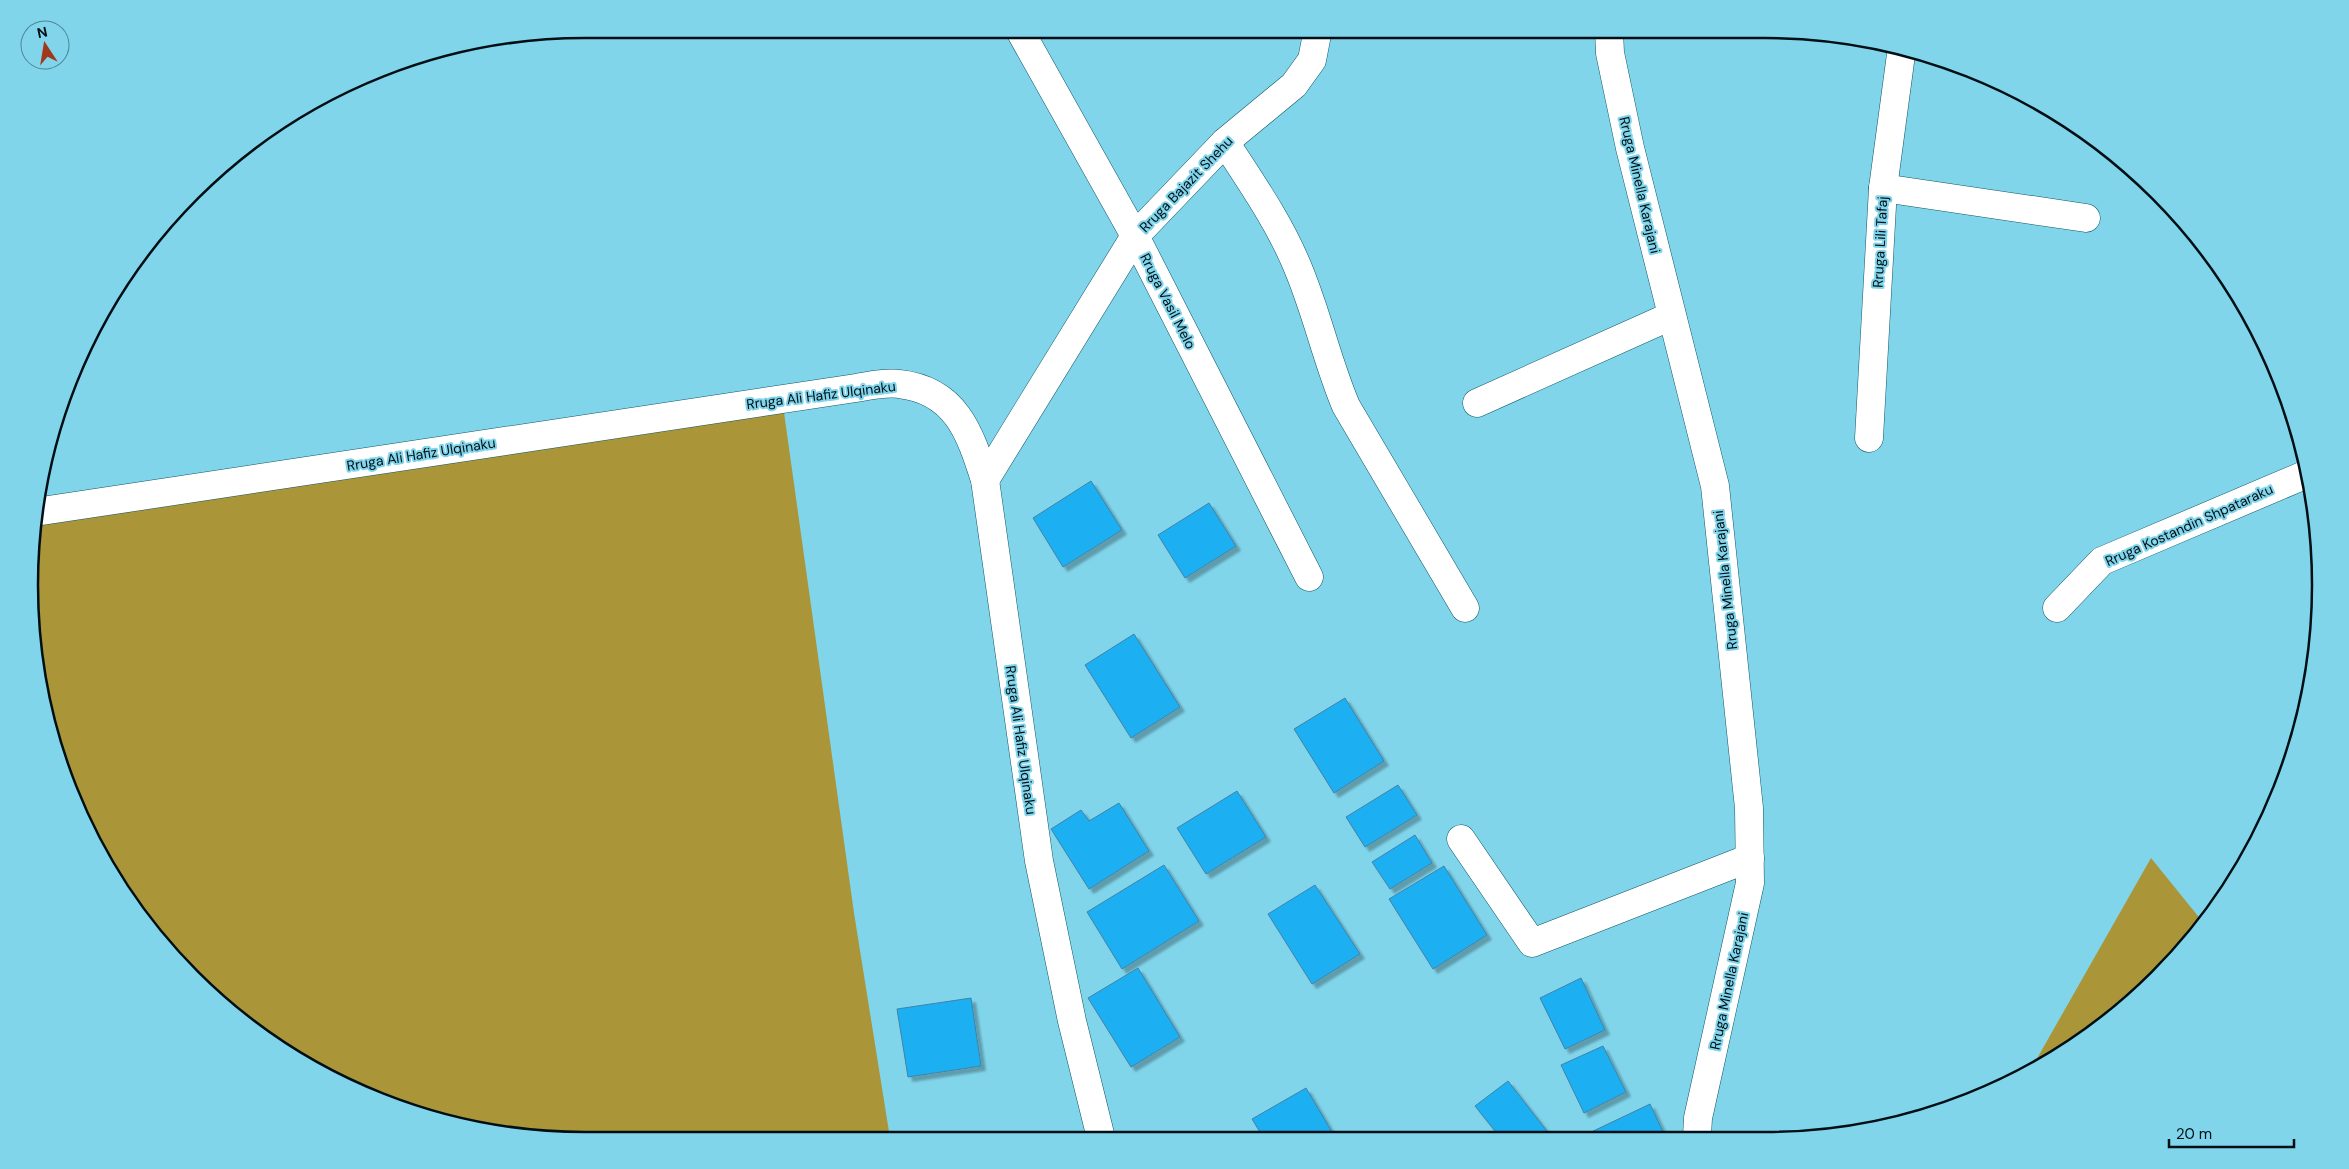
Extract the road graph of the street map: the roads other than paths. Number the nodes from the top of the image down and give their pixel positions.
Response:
1 (1024, 38) edge
2 (1316, 38) edge
3 (1609, 38) edge
4 (1901, 55) edge
5 (1225, 142) junction
6 (1883, 188) junction
7 (2086, 218) dead end
8 (1135, 236) junction
9 (1671, 316) junction
10 (1478, 403) dead end
11 (1869, 438) dead end
12 (2301, 477) edge
13 (985, 480) junction
14 (42, 511) edge
15 (1309, 577) dead end
16 (1465, 608) dead end
17 (2057, 608) dead end
18 (1461, 839) dead end
19 (1750, 858) junction
20 (1100, 1132) edge
21 (1696, 1132) edge

1 - 8 street, Rruga Vasil Melo
2 - 5 street, Rruga Bajazit Shehu
3 - 9 street, Rruga Minella Karajani
4 - 6 street, Rruga Lili Tafaj
5 - 8 street, Rruga Bajazit Shehu
5 - 16 street
6 - 7 street
6 - 11 street, Rruga Lili Tafaj
8 - 13 street, Rruga Bajazit Shehu
8 - 15 street, Rruga Vasil Melo
9 - 10 street
9 - 19 street, Rruga Minella Karajani
12 - 17 street, Rruga Kostandin Shpataraku
13 - 14 street, Rruga Ali Hafiz Ulqinaku
13 - 20 street, Rruga Ali Hafiz Ulqinaku
18 - 19 street
19 - 21 street, Rruga Minella Karajani

